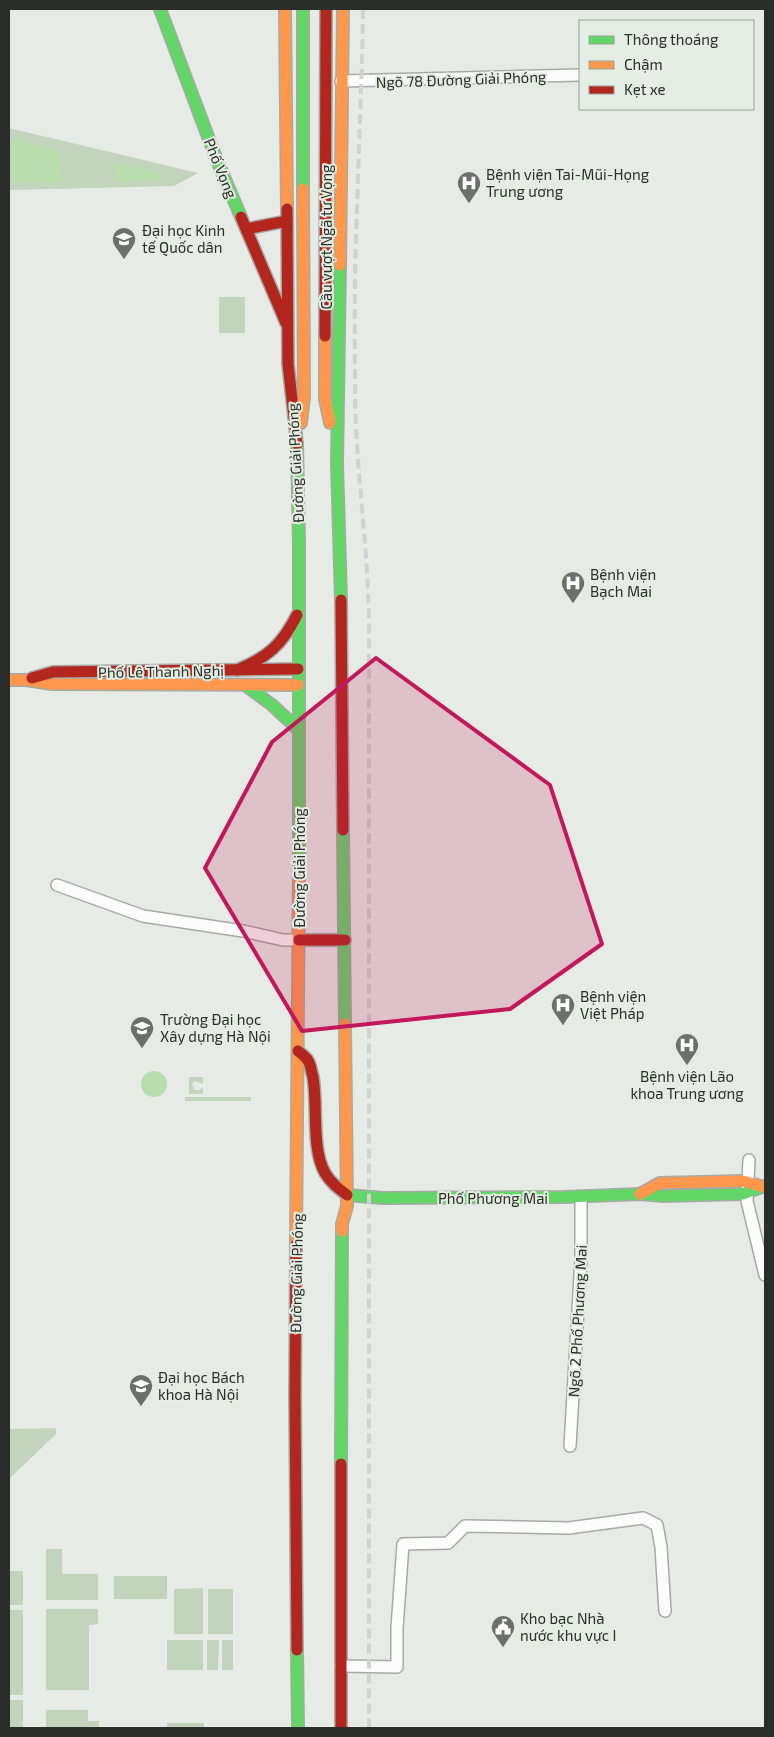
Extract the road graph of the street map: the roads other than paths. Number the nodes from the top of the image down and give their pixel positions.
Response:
1 (160, 9) edge
2 (285, 9) edge
3 (303, 9) edge
4 (326, 9) edge
5 (343, 9) edge
6 (579, 75) edge
7 (341, 81) junction
8 (287, 221) junction
9 (246, 228) junction
10 (287, 326) junction
11 (298, 456) junction
12 (337, 463) junction
13 (299, 610) junction
14 (298, 669) junction
15 (237, 670) junction
16 (9, 680) edge
17 (26, 680) junction
18 (245, 685) junction
19 (298, 685) junction
20 (298, 729) junction
21 (57, 885) dead end
22 (299, 940) junction
23 (345, 940) junction
24 (298, 1051) junction
25 (749, 1160) dead end
26 (764, 1186) edge
27 (748, 1188) junction
28 (347, 1195) junction
29 (581, 1197) junction
30 (765, 1275) edge
31 (570, 1446) dead end
32 (665, 1611) dead end
33 (341, 1666) junction
34 (298, 1728) edge
35 (341, 1728) edge

1 - 9 main road, Phố Vọng
2 - 8 main road, Đường Giải Phóng
3 - 11 main road, Cầu vượt Ngã tư Vọng
4 - 12 main road, Cầu vượt Ngã tư Vọng
5 - 7 main road
6 - 7 street, Ngõ 78 Đường Giải Phóng
7 - 12 main road
8 - 9 main road
8 - 10 main road, Đường Giải Phóng
9 - 10 main road, Phố Vọng
10 - 11 main road, Đường Giải Phóng
11 - 13 main road, Đường Giải Phóng
12 - 23 main road
13 - 14 main road, Đường Giải Phóng
13 - 15 main road
14 - 15 main road, Phố Lê Thanh Nghị
14 - 19 main road, Đường Giải Phóng
15 - 17 main road, Phố Lê Thanh Nghị
16 - 17 main road, Phố Lê Thanh Nghị
17 - 18 main road, Phố Lê Thanh Nghị
18 - 19 main road, Phố Lê Thanh Nghị
18 - 20 main road
19 - 20 main road, Đường Giải Phóng
20 - 22 main road, Đường Giải Phóng
21 - 22 street
22 - 23 main road
22 - 24 main road, Đường Giải Phóng
23 - 28 main road
24 - 28 main road
24 - 34 main road, Đường Giải Phóng
25 - 27 street
26 - 27 main road, Phố Phương Mai
27 - 29 main road, Phố Phương Mai
27 - 30 street
28 - 29 main road, Phố Phương Mai
28 - 33 main road
29 - 31 street, Ngõ 2 Phố Phương Mai
32 - 33 street
33 - 35 main road

